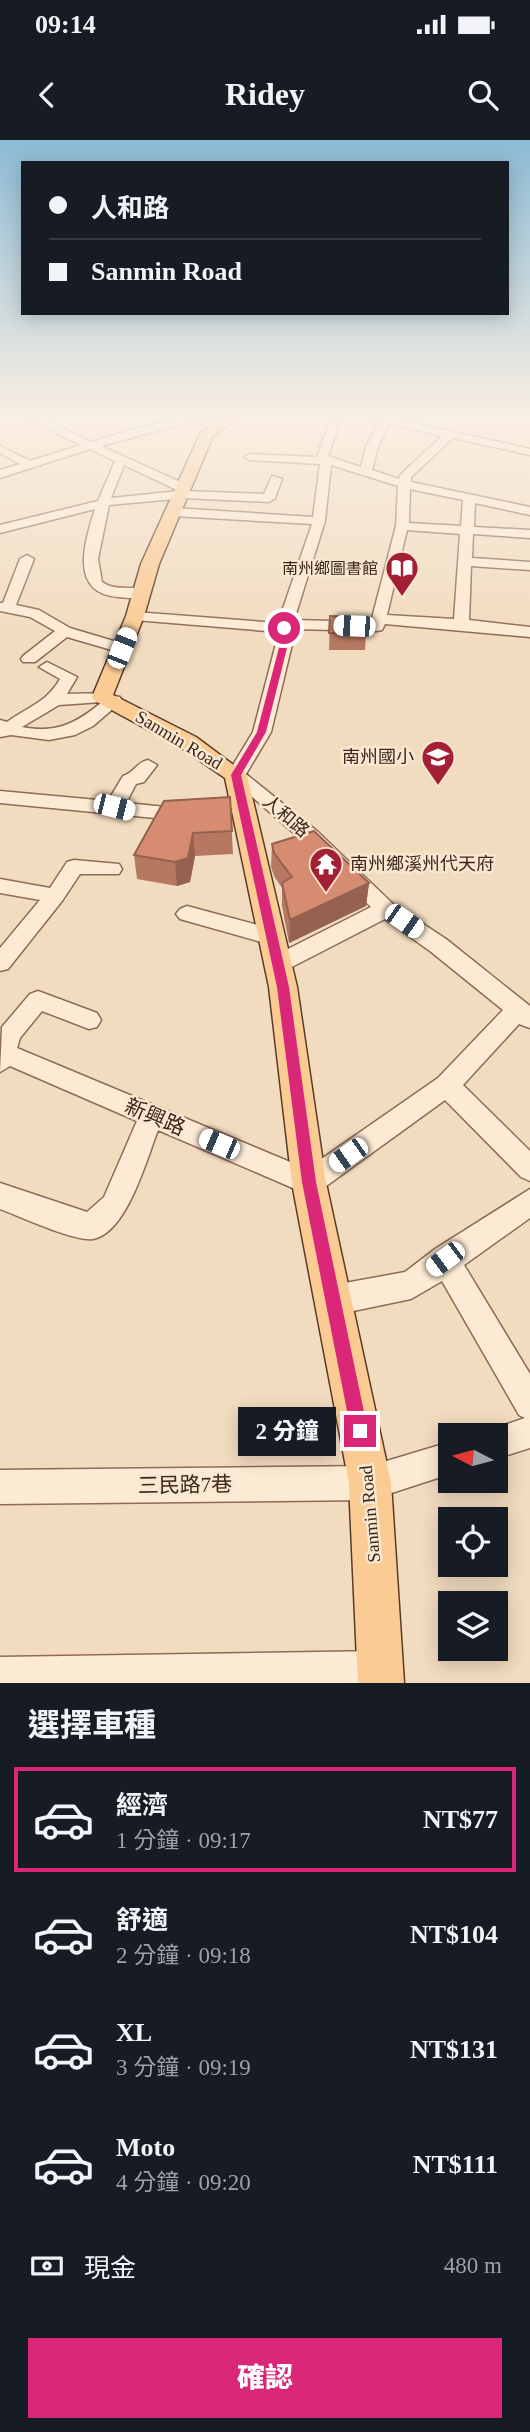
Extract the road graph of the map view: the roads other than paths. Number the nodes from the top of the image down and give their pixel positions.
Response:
1 (107, 490) edge
2 (168, 490) edge
3 (182, 490) edge
4 (272, 490) edge
5 (322, 490) edge
6 (406, 490) edge
7 (434, 490) edge
8 (438, 490) edge
9 (179, 497) junction
10 (469, 498) junction
11 (103, 503) junction
12 (433, 505) dead end
13 (530, 510) edge
14 (319, 521) junction
15 (402, 526) junction
16 (0, 529) edge
17 (466, 531) junction
18 (530, 534) edge
19 (27, 559) dead end
20 (466, 562) junction
21 (530, 566) edge
22 (142, 593) junction
23 (4, 608) edge
24 (135, 616) junction
25 (381, 618) junction
26 (461, 624) junction
27 (284, 626) junction
28 (65, 631) junction
29 (530, 632) edge
30 (122, 648) junction
31 (29, 659) dead end
32 (47, 667) dead end
33 (108, 699) junction
34 (57, 701) junction
35 (3, 730) edge
36 (148, 765) dead end
37 (236, 775) junction
38 (0, 797) edge
39 (114, 807) junction
40 (202, 814) edge
41 (112, 869) dead end
42 (0, 886) edge
43 (55, 896) junction
44 (386, 909) junction
45 (187, 914) dead end
46 (275, 951) junction
47 (0, 963) edge
48 (524, 1014) edge
49 (89, 1020) dead end
50 (1, 1055) edge
51 (447, 1085) junction
52 (152, 1115) junction
53 (530, 1170) edge
54 (309, 1182) junction
55 (0, 1196) edge
56 (530, 1202) edge
57 (445, 1259) junction
58 (334, 1300) junction
59 (530, 1404) edge
60 (530, 1432) edge
61 (508, 1439) edge
62 (438, 1462) edge
63 (370, 1483) junction
64 (0, 1487) edge
65 (0, 1676) edge
66 (381, 1677) edge

1 - 11 street
2 - 9 street
3 - 9 main road
4 - 9 street
5 - 14 street
6 - 15 street
7 - 12 street
8 - 10 street
9 - 11 street
9 - 14 street
9 - 22 main road
10 - 13 street
10 - 17 street
11 - 16 street
11 - 22 street
14 - 27 street
15 - 17 street
15 - 25 street
17 - 18 street
17 - 20 street
19 - 23 street
20 - 21 street
20 - 26 street
22 - 24 main road
23 - 28 street
24 - 27 street
24 - 30 main road
25 - 26 street
25 - 27 street
26 - 29 street
27 - 37 street
28 - 30 street
28 - 31 street
30 - 33 main road
32 - 34 street
33 - 34 street
33 - 35 street
33 - 37 main road, Sanmin Road
34 - 35 street
36 - 39 street
37 - 44 street, 人和路
37 - 46 main road, Sanmin Road
38 - 39 street
39 - 40 street
41 - 43 street
42 - 43 street
43 - 47 street
44 - 46 street
44 - 48 street, 人和路
45 - 46 street
46 - 54 main road, Sanmin Road
48 - 51 street
49 - 50 street
50 - 52 street, 新興路
51 - 53 street
51 - 54 street
52 - 54 street, 新興路
52 - 55 street
54 - 58 main road, Sanmin Road
56 - 57 street
57 - 58 street
57 - 59 street
58 - 63 main road, Sanmin Road
60 - 61 street
62 - 63 street, 三民路7巷
63 - 64 street, 三民路7巷
63 - 66 main road, Sanmin Road
65 - 66 street

